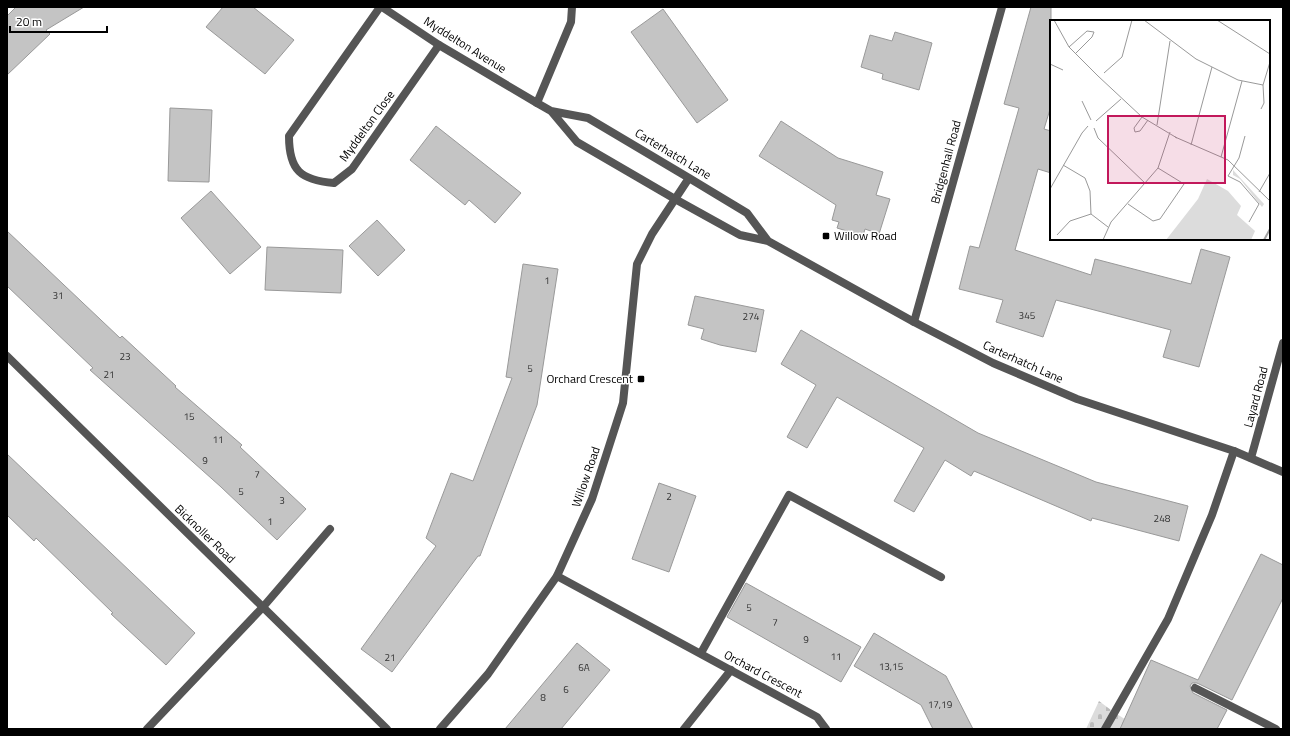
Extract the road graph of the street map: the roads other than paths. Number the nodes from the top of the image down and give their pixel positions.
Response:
1 (381, 7) edge
2 (572, 7) edge
3 (1002, 7) edge
4 (439, 45) junction
5 (536, 103) junction
6 (551, 111) junction
7 (689, 178) junction
8 (675, 200) junction
9 (768, 241) junction
10 (914, 322) junction
11 (1283, 343) edge
12 (7, 356) edge
13 (1234, 451) junction
14 (1251, 458) junction
15 (1283, 472) edge
16 (330, 529) dead end
17 (557, 576) junction
18 (942, 577) dead end
19 (263, 607) junction
20 (701, 654) junction
21 (731, 670) junction
22 (1196, 688) dead end
23 (148, 729) edge
24 (387, 729) edge
25 (440, 729) edge
26 (684, 729) edge
27 (826, 729) edge
28 (1104, 729) edge
29 (1276, 729) edge

1 - 4 street, Myddelton Avenue
1 - 4 street, Myddelton Close
2 - 5 street
3 - 10 street, Bridgenhall Road
4 - 5 street, Myddelton Avenue
5 - 6 street, Carterhatch Lane
6 - 7 street, Carterhatch Lane
6 - 8 street, Carterhatch Lane
7 - 8 street, Willow Road
7 - 9 street, Carterhatch Lane
8 - 9 street, Carterhatch Lane
8 - 17 street, Willow Road
9 - 10 street, Carterhatch Lane
10 - 13 street, Carterhatch Lane
11 - 14 street, Layard Road
12 - 19 street, Bicknoller Road
13 - 14 street, Carterhatch Lane
13 - 28 street
14 - 15 street, Carterhatch Lane
16 - 19 street
17 - 20 street, Orchard Crescent
17 - 25 street, Willow Road
18 - 20 street
19 - 23 street
19 - 24 street, Bicknoller Road
20 - 21 street, Orchard Crescent
21 - 26 street
21 - 27 street, Orchard Crescent
22 - 29 street

